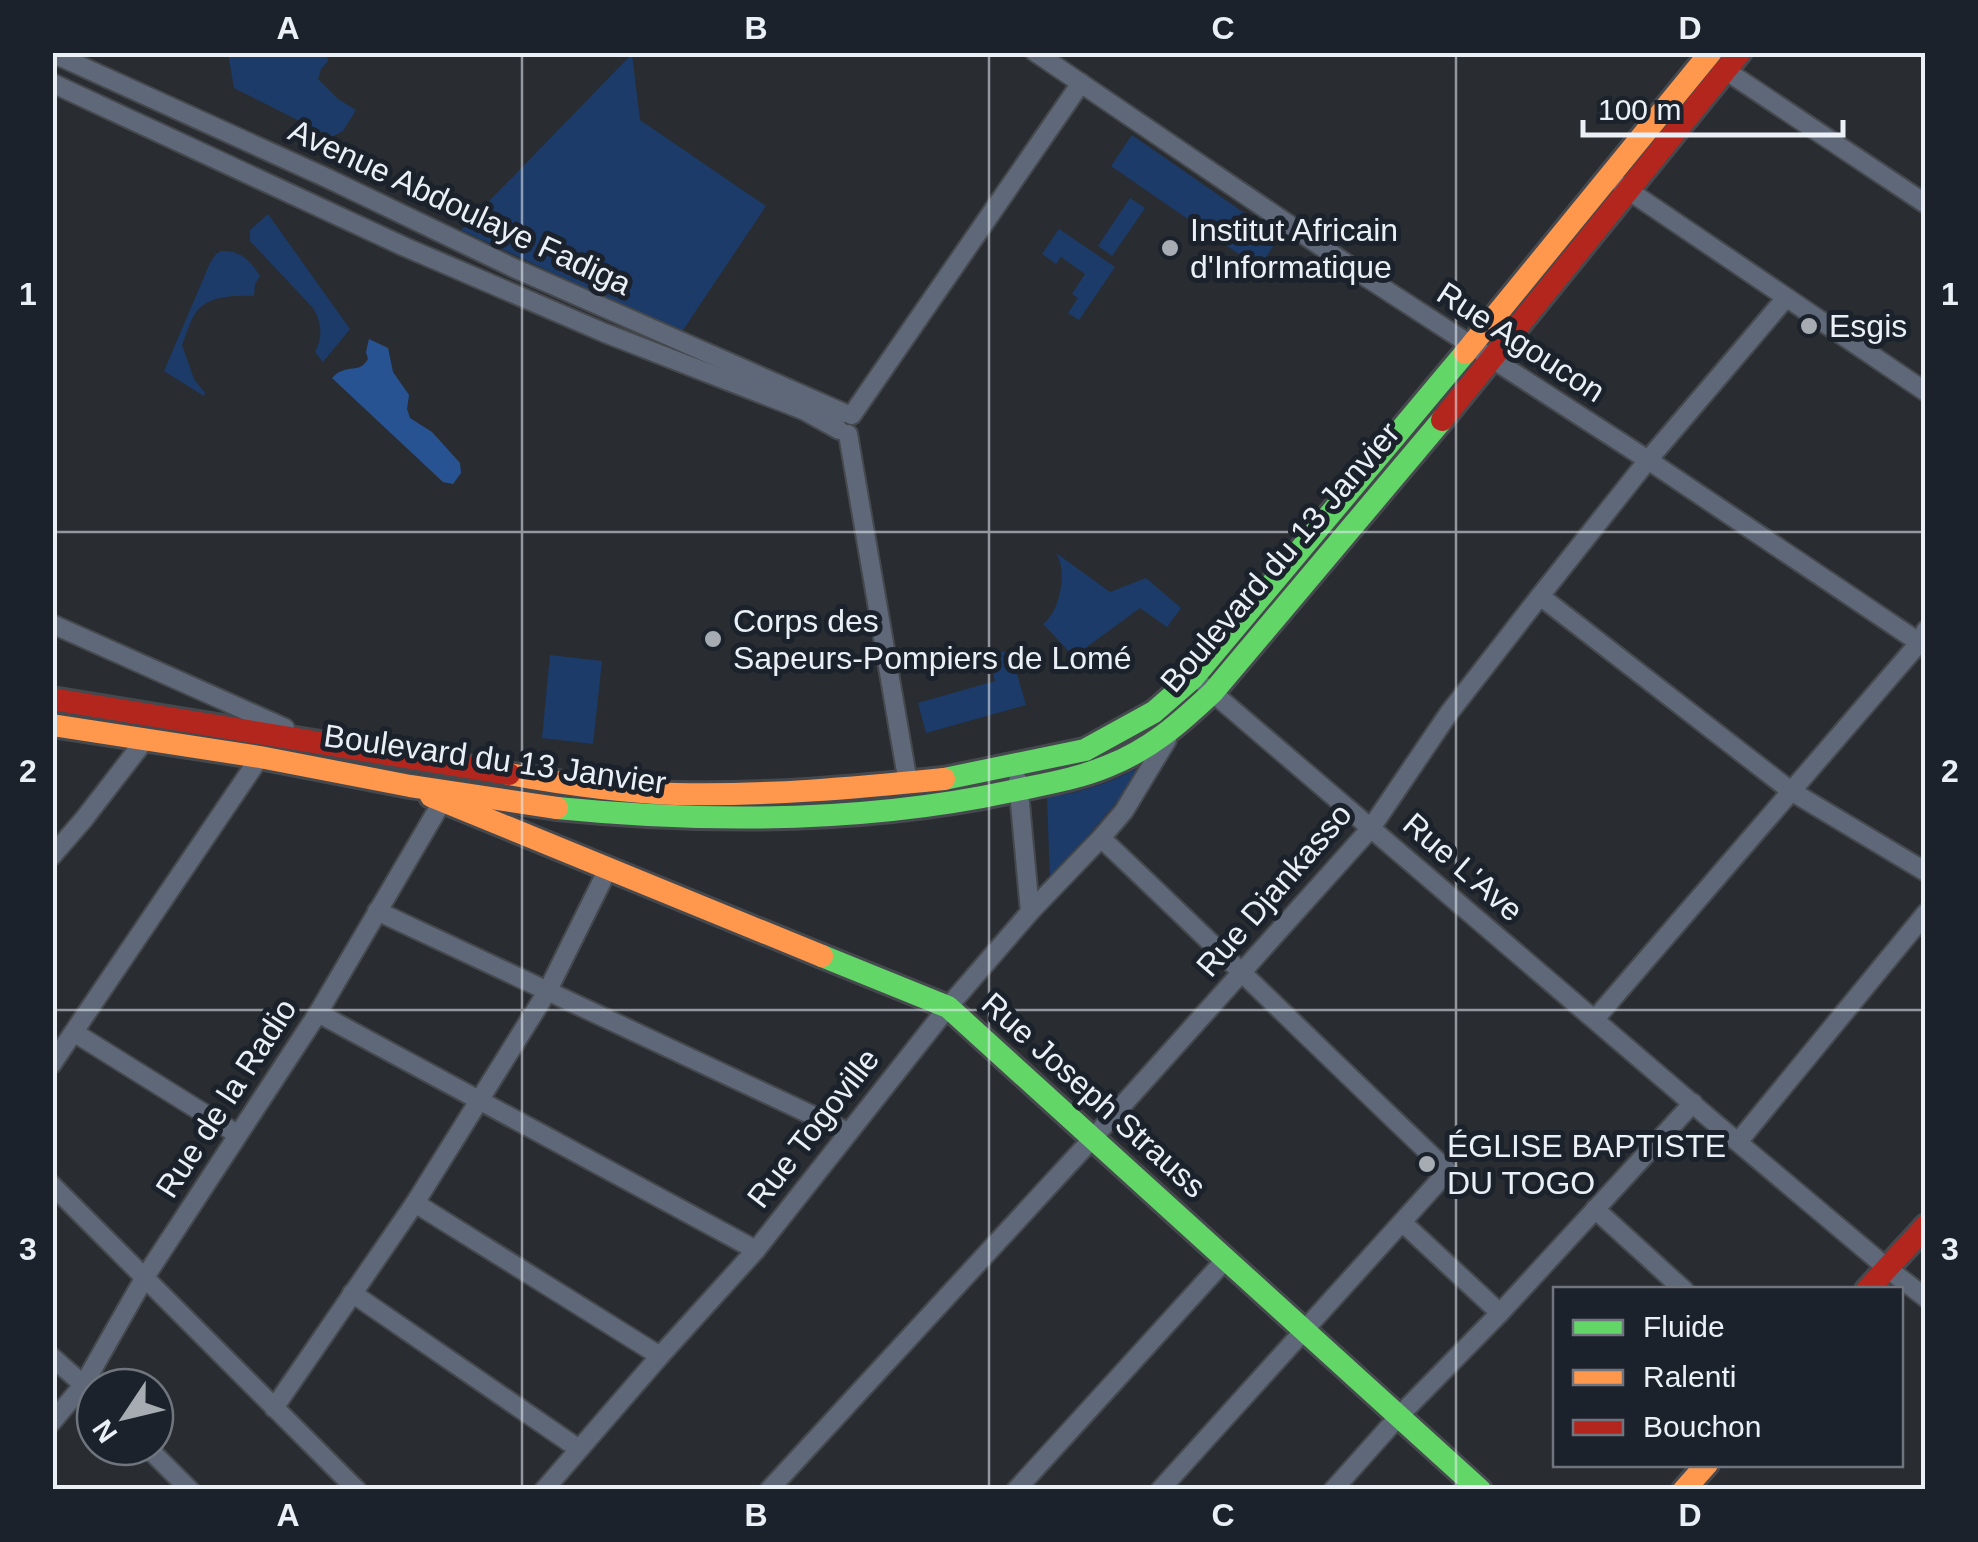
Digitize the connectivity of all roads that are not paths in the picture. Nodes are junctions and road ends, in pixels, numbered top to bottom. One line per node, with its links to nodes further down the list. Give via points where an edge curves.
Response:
1 (1035, 52): 6 (street, Rue Agoucon)
2 (52, 53): 4 (street, Avenue Abdoulaye Fadiga)
3 (1716, 57): 8 (main road, Boulevard du 13 Janvier); 9 (street)
4 (94, 72): 7 (street); 10 (street, Avenue Abdoulaye Fadiga)
5 (52, 83): 7 (street, Avenue Abdoulaye Fadiga)
6 (1080, 83): 13 (street, Rue Agoucon); 16 (street)
7 (84, 97): 11 (street, Avenue Abdoulaye Fadiga)
8 (1619, 184): 12 (street); 13 (main road, Boulevard du 13 Janvier); 14 (main road, Boulevard du 13 Janvier)
9 (1926, 204)
10 (419, 222): 11 (street); 16 (street, Avenue Abdoulaye Fadiga)
11 (406, 247): 16 (street, Avenue Abdoulaye Fadiga, via 605,334)
12 (1786, 298): 15 (street); 17 (street, Rue Djankasso)
13 (1470, 344): 14 (street, Rue Agoucon); 21 (main road, Boulevard du 13 Janvier)
14 (1491, 360): 17 (street, Rue Agoucon); 21 (main road, Boulevard du 13 Janvier)
15 (1926, 392)
16 (846, 423): 29 (street)
17 (1648, 460): 18 (street, Rue Djankasso); 20 (street, Rue Agoucon)
18 (1540, 596): 32 (street); 34 (street, Rue Djankasso)
19 (52, 624): 26 (street, Rue Joseph Strauss)
20 (1923, 640): 32 (street)
21 (1203, 685): 24 (main road, Boulevard du 13 Janvier); 28 (main road, Boulevard du 13 Janvier, via 1100,743); 34 (street, Rue L'Ave)
22 (52, 699): 26 (main road, Boulevard du 13 Janvier)
23 (52, 725): 25 (main road, Boulevard du 13 Janvier)
24 (1172, 730): 31 (main road, Boulevard du 13 Janvier, via 1109,766); 35 (street, Rue Togoville)
25 (144, 740): 27 (main road, Boulevard du 13 Janvier); 36 (street)
26 (318, 744): 29 (main road, Boulevard du 13 Janvier, via 631,791 780,792); 30 (street, Rue Joseph Strauss)
27 (260, 757): 30 (main road, Boulevard du 13 Janvier); 47 (street)
28 (1017, 766): 29 (main road, Boulevard du 13 Janvier); 31 (street)
29 (908, 783)
30 (410, 786): 31 (main road, Boulevard du 13 Janvier, via 676,817 912,809); 33 (main road, Rue Joseph Strauss)
31 (1018, 790): 40 (street)
32 (1791, 790): 38 (street); 46 (street)
33 (442, 802): 37 (main road, Rue Joseph Strauss); 39 (street, Rue de la Radio)
34 (1371, 828): 42 (street, Rue Djankasso); 46 (street, Rue L'Ave)
35 (1101, 838): 40 (street, Rue Togoville); 42 (street)
36 (52, 856)
37 (608, 868): 43 (street); 44 (main road, Rue Joseph Strauss)
38 (1926, 872)
39 (377, 911): 43 (street); 45 (street, Rue de la Radio)
40 (1030, 912): 44 (street, Rue Togoville)
41 (1926, 913): 54 (street)
42 (1243, 971): 53 (street, Rue Djankasso); 58 (street, via 1448,1172)
43 (547, 992): 49 (street); 51 (street)
44 (948, 1006): 51 (street, Rue Togoville); 53 (main road, Rue Joseph Strauss)
45 (318, 1014): 49 (street); 52 (street, Rue de la Radio)
46 (1595, 1019): 50 (street, Rue L'Ave)
47 (75, 1033): 48 (street); 52 (street)
48 (52, 1064)
49 (478, 1102): 56 (street); 60 (street)
50 (1693, 1103): 54 (street, Rue L'Ave); 57 (street)
51 (848, 1132): 60 (street, Rue Togoville)
52 (238, 1134): 63 (street, Rue de la Radio)
53 (1093, 1138): 61 (main road, Rue Joseph Strauss); 84 (street, Rue Djankasso)
54 (1738, 1142): 62 (street, Rue L'Ave)
55 (52, 1185): 63 (street)
56 (415, 1203): 66 (street); 70 (street)
57 (1595, 1209): 64 (street); 68 (street)
58 (1402, 1222): 68 (street); 69 (street)
59 (1926, 1226): 62 (main road)
60 (756, 1250): 70 (street, Rue Togoville)
61 (1226, 1259): 69 (main road, Rue Joseph Strauss); 85 (street)
62 (1887, 1268): 65 (main road); 67 (street, Rue L'Ave)
63 (145, 1277): 72 (street, Rue de la Radio); 75 (street)
64 (1681, 1287)
65 (1870, 1287)
66 (352, 1292): 75 (street); 78 (street)
67 (1926, 1298)
68 (1500, 1312): 76 (street)
69 (1304, 1330): 76 (main road, Rue Joseph Strauss); 86 (street)
70 (660, 1356): 78 (street, Rue Togoville)
71 (52, 1357): 73 (street)
72 (101, 1367)
73 (75, 1377)
74 (75, 1403): 77 (street, Rue de la Radio)
75 (274, 1408): 82 (street)
76 (1400, 1416): 87 (street); 88 (main road, Rue Joseph Strauss)
77 (52, 1422)
78 (579, 1449): 83 (street, Rue Togoville)
79 (168, 1467): 81 (street)
80 (1703, 1467): 89 (main road)
81 (190, 1490)
82 (357, 1490)
83 (544, 1490)
84 (769, 1490)
85 (1016, 1490)
86 (1160, 1490)
87 (1332, 1490)
88 (1480, 1490)
89 (1684, 1490)

